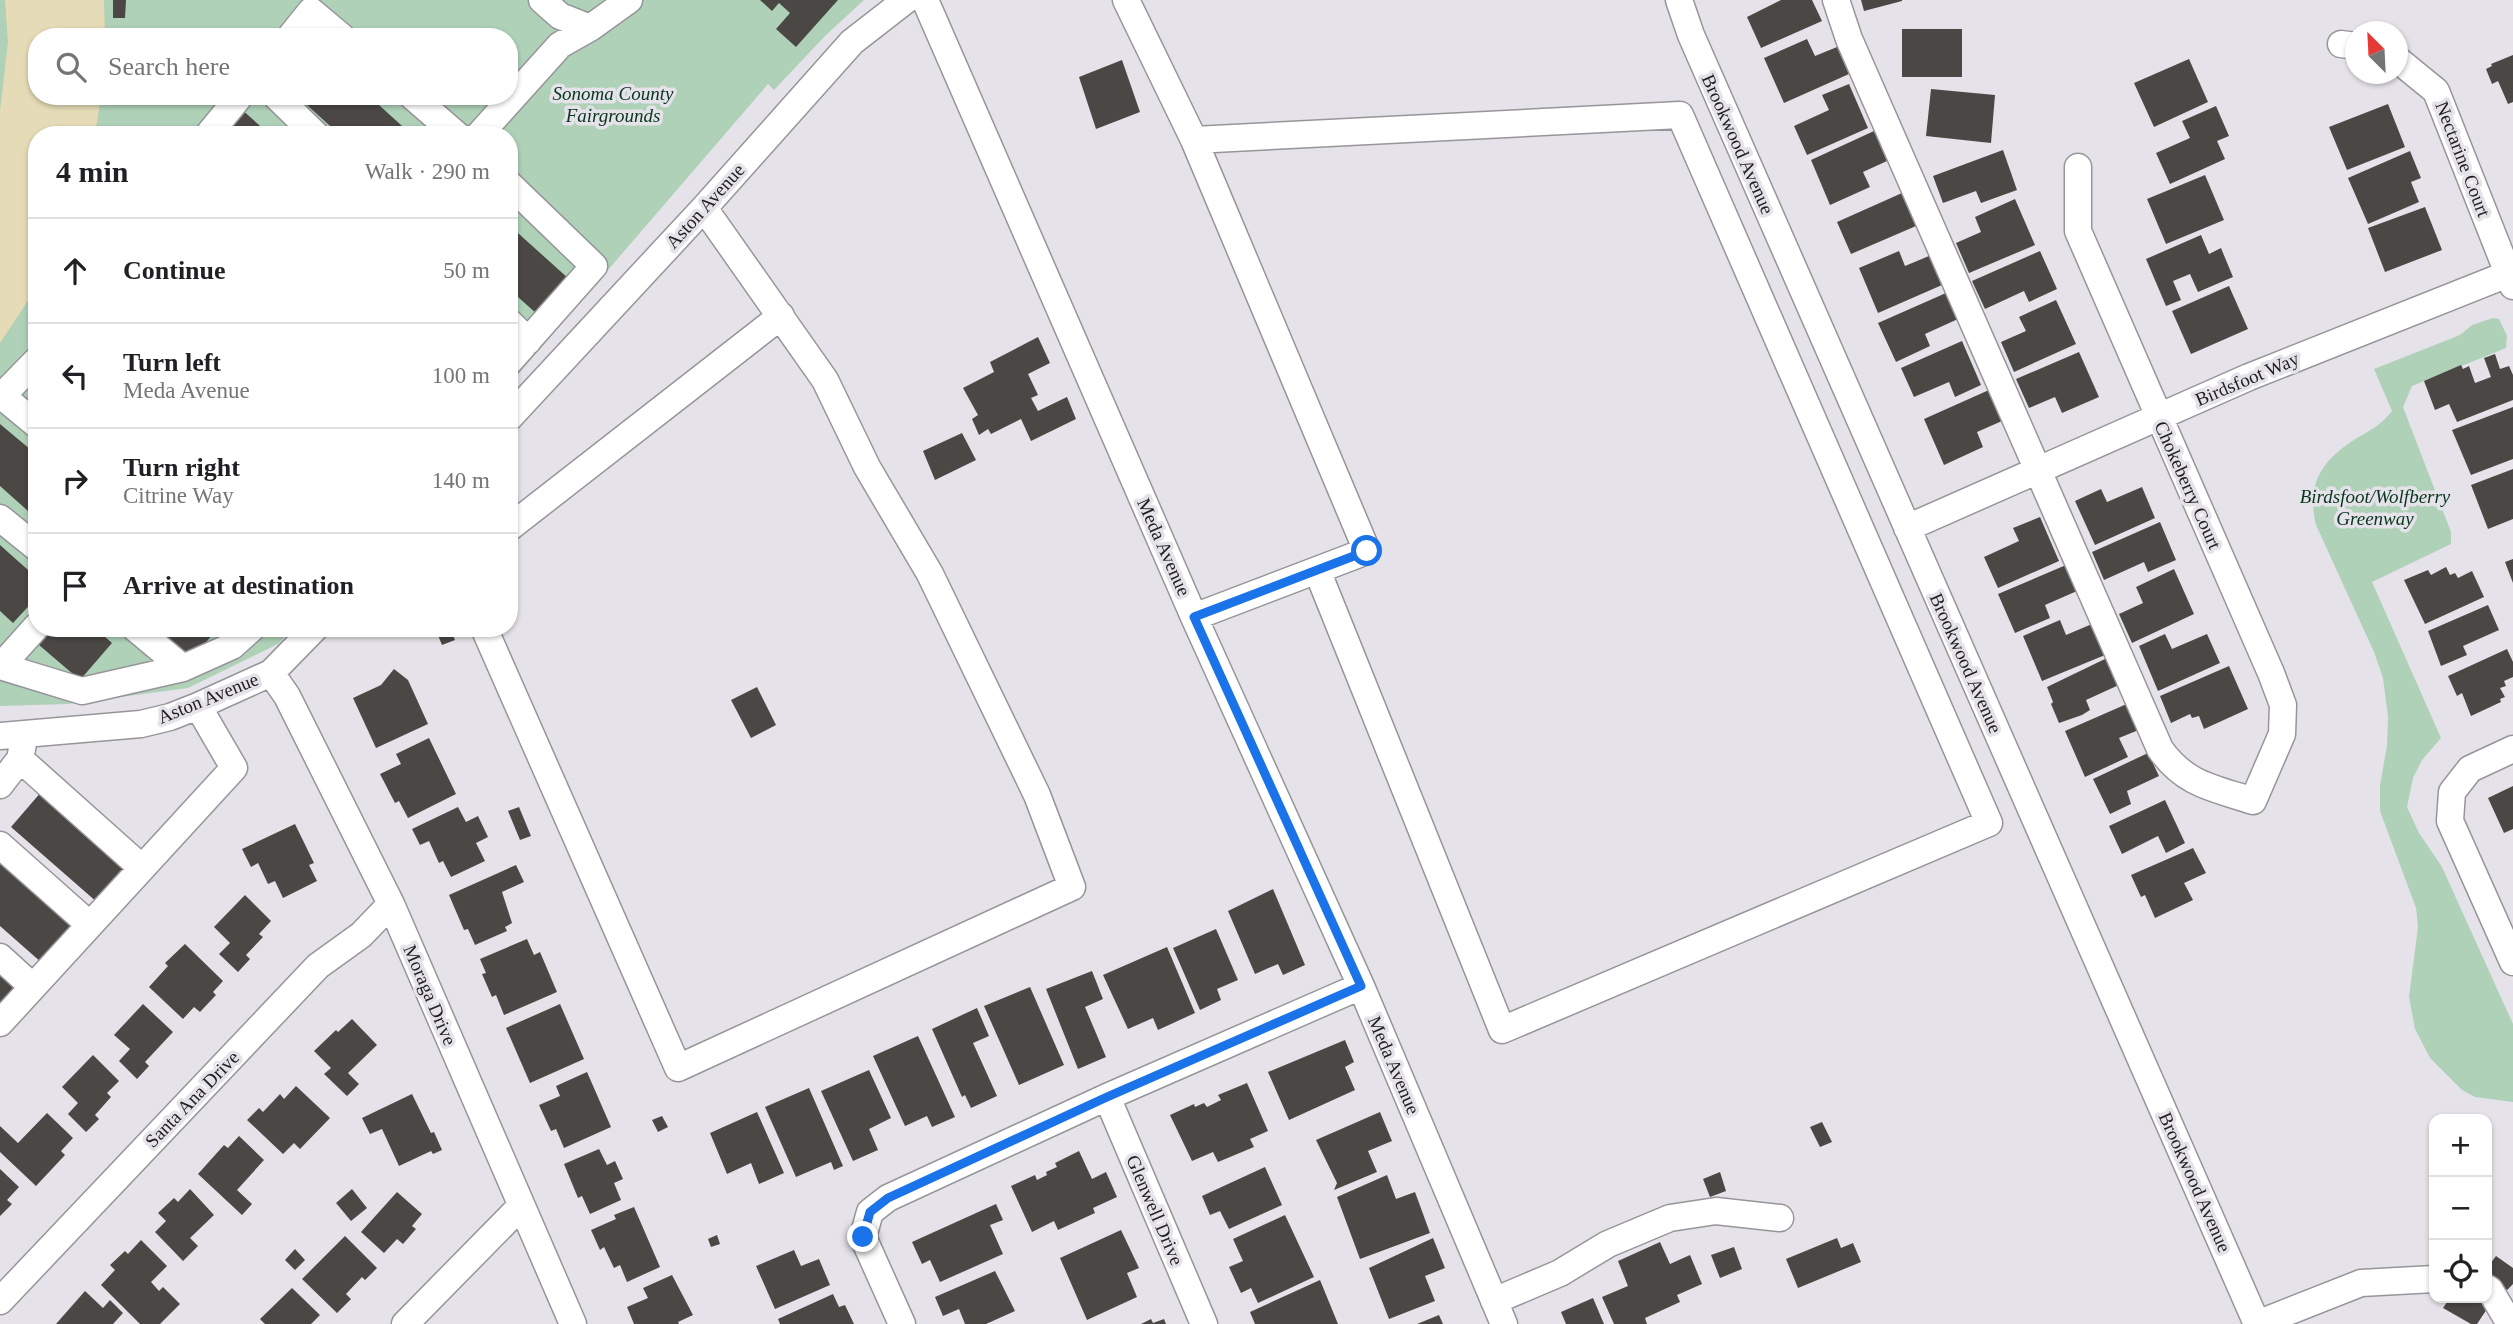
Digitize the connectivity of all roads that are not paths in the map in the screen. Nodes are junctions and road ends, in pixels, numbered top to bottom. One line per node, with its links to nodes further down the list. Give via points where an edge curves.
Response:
1 (542, 0): 10 (street, via 559,16)
2 (629, 0): 10 (street)
3 (906, 0): 24 (street, Aston Avenue, via 852,42)
4 (925, 0): 41 (street, Meda Avenue)
5 (1126, 0): 21 (street)
6 (1679, 0): 38 (street, Brookwood Avenue, via 1690,35)
7 (1836, 0): 35 (street)
8 (297, 28): 9 (street, via 311,11)
9 (331, 28)
10 (590, 28): 12 (street, via 560,45)
11 (2408, 68): 25 (street, Nectarine Court, via 2436,91)
12 (518, 92)
13 (233, 105): 17 (street)
14 (285, 105): 18 (street)
15 (422, 105): 19 (street)
16 (506, 105): 20 (street)
17 (215, 126)
18 (307, 126)
19 (446, 126)
20 (487, 126)
21 (1194, 140): 40 (street, via 1367,551); 40 (street, via 1680,115 1989,823 1502,1030)
22 (2078, 167): 33 (street, Chokeberry Court, via 2078,231)
23 (518, 193): 28 (street, via 594,266)
24 (704, 208): 26 (street); 32 (street, Aston Avenue)
25 (2511, 277): 33 (street, Birdsfoot Way, via 2274,367)
26 (781, 316): 37 (street); 46 (street, via 825,380 867,467 930,574 1037,795 1072,887 678,1068)
27 (518, 331): 28 (street)
28 (528, 341): 29 (street)
29 (518, 352)
30 (28, 369): 31 (street)
31 (1, 397): 34 (street)
32 (518, 408)
33 (2158, 417): 35 (street, Birdsfoot Way); 35 (street, Chokeberry Court, via 2283,705 2282,734 2253,801 2193,781 2172,766 2160,749)
34 (28, 418)
35 (2039, 471): 38 (street, Birdsfoot Way)
36 (0, 518): 39 (street)
37 (518, 520)
38 (1906, 528): 74 (street, Brookwood Avenue)
39 (28, 541)
40 (1317, 570): 41 (street)
41 (1194, 617): 60 (street, Meda Avenue)
42 (28, 636): 47 (street)
43 (146, 637): 48 (street)
44 (242, 637): 48 (street)
45 (306, 637): 49 (street, Aston Avenue)
46 (488, 637)
47 (0, 666): 48 (street, via 82,691)
48 (183, 668)
49 (271, 673): 50 (street, Aston Avenue); 56 (street, Moraga Drive, via 287,696)
50 (198, 706): 51 (street, Aston Avenue, via 141,724); 55 (street, via 234,768)
51 (15, 743): 53 (street); 55 (street)
52 (2513, 749): 59 (street, via 2470,769 2452,792 2450,821)
53 (0, 785)
54 (0, 845): 57 (street)
55 (142, 868): 57 (street)
56 (391, 904): 64 (street, Moraga Drive); 68 (street, Santa Ana Drive, via 361,935 318,966)
57 (90, 925): 61 (street)
58 (0, 957): 61 (street)
59 (2513, 962)
60 (1361, 986): 63 (street); 69 (street, Meda Avenue)
61 (33, 987): 62 (street)
62 (0, 1023)
63 (1107, 1097): 72 (street, via 888,1198 870,1212 863,1237); 73 (street, Glenwell Drive)
64 (521, 1206): 70 (street); 71 (street, Moraga Drive)
65 (1780, 1218): 69 (street, via 1716,1211 1670,1219 1608,1244)
66 (2429, 1279): 74 (street, via 2361,1283)
67 (2492, 1293): 75 (street)
68 (0, 1301)
69 (1499, 1313)
70 (405, 1324)
71 (573, 1324)
72 (902, 1324)
73 (1204, 1324)
74 (2257, 1324)
75 (2510, 1324)

